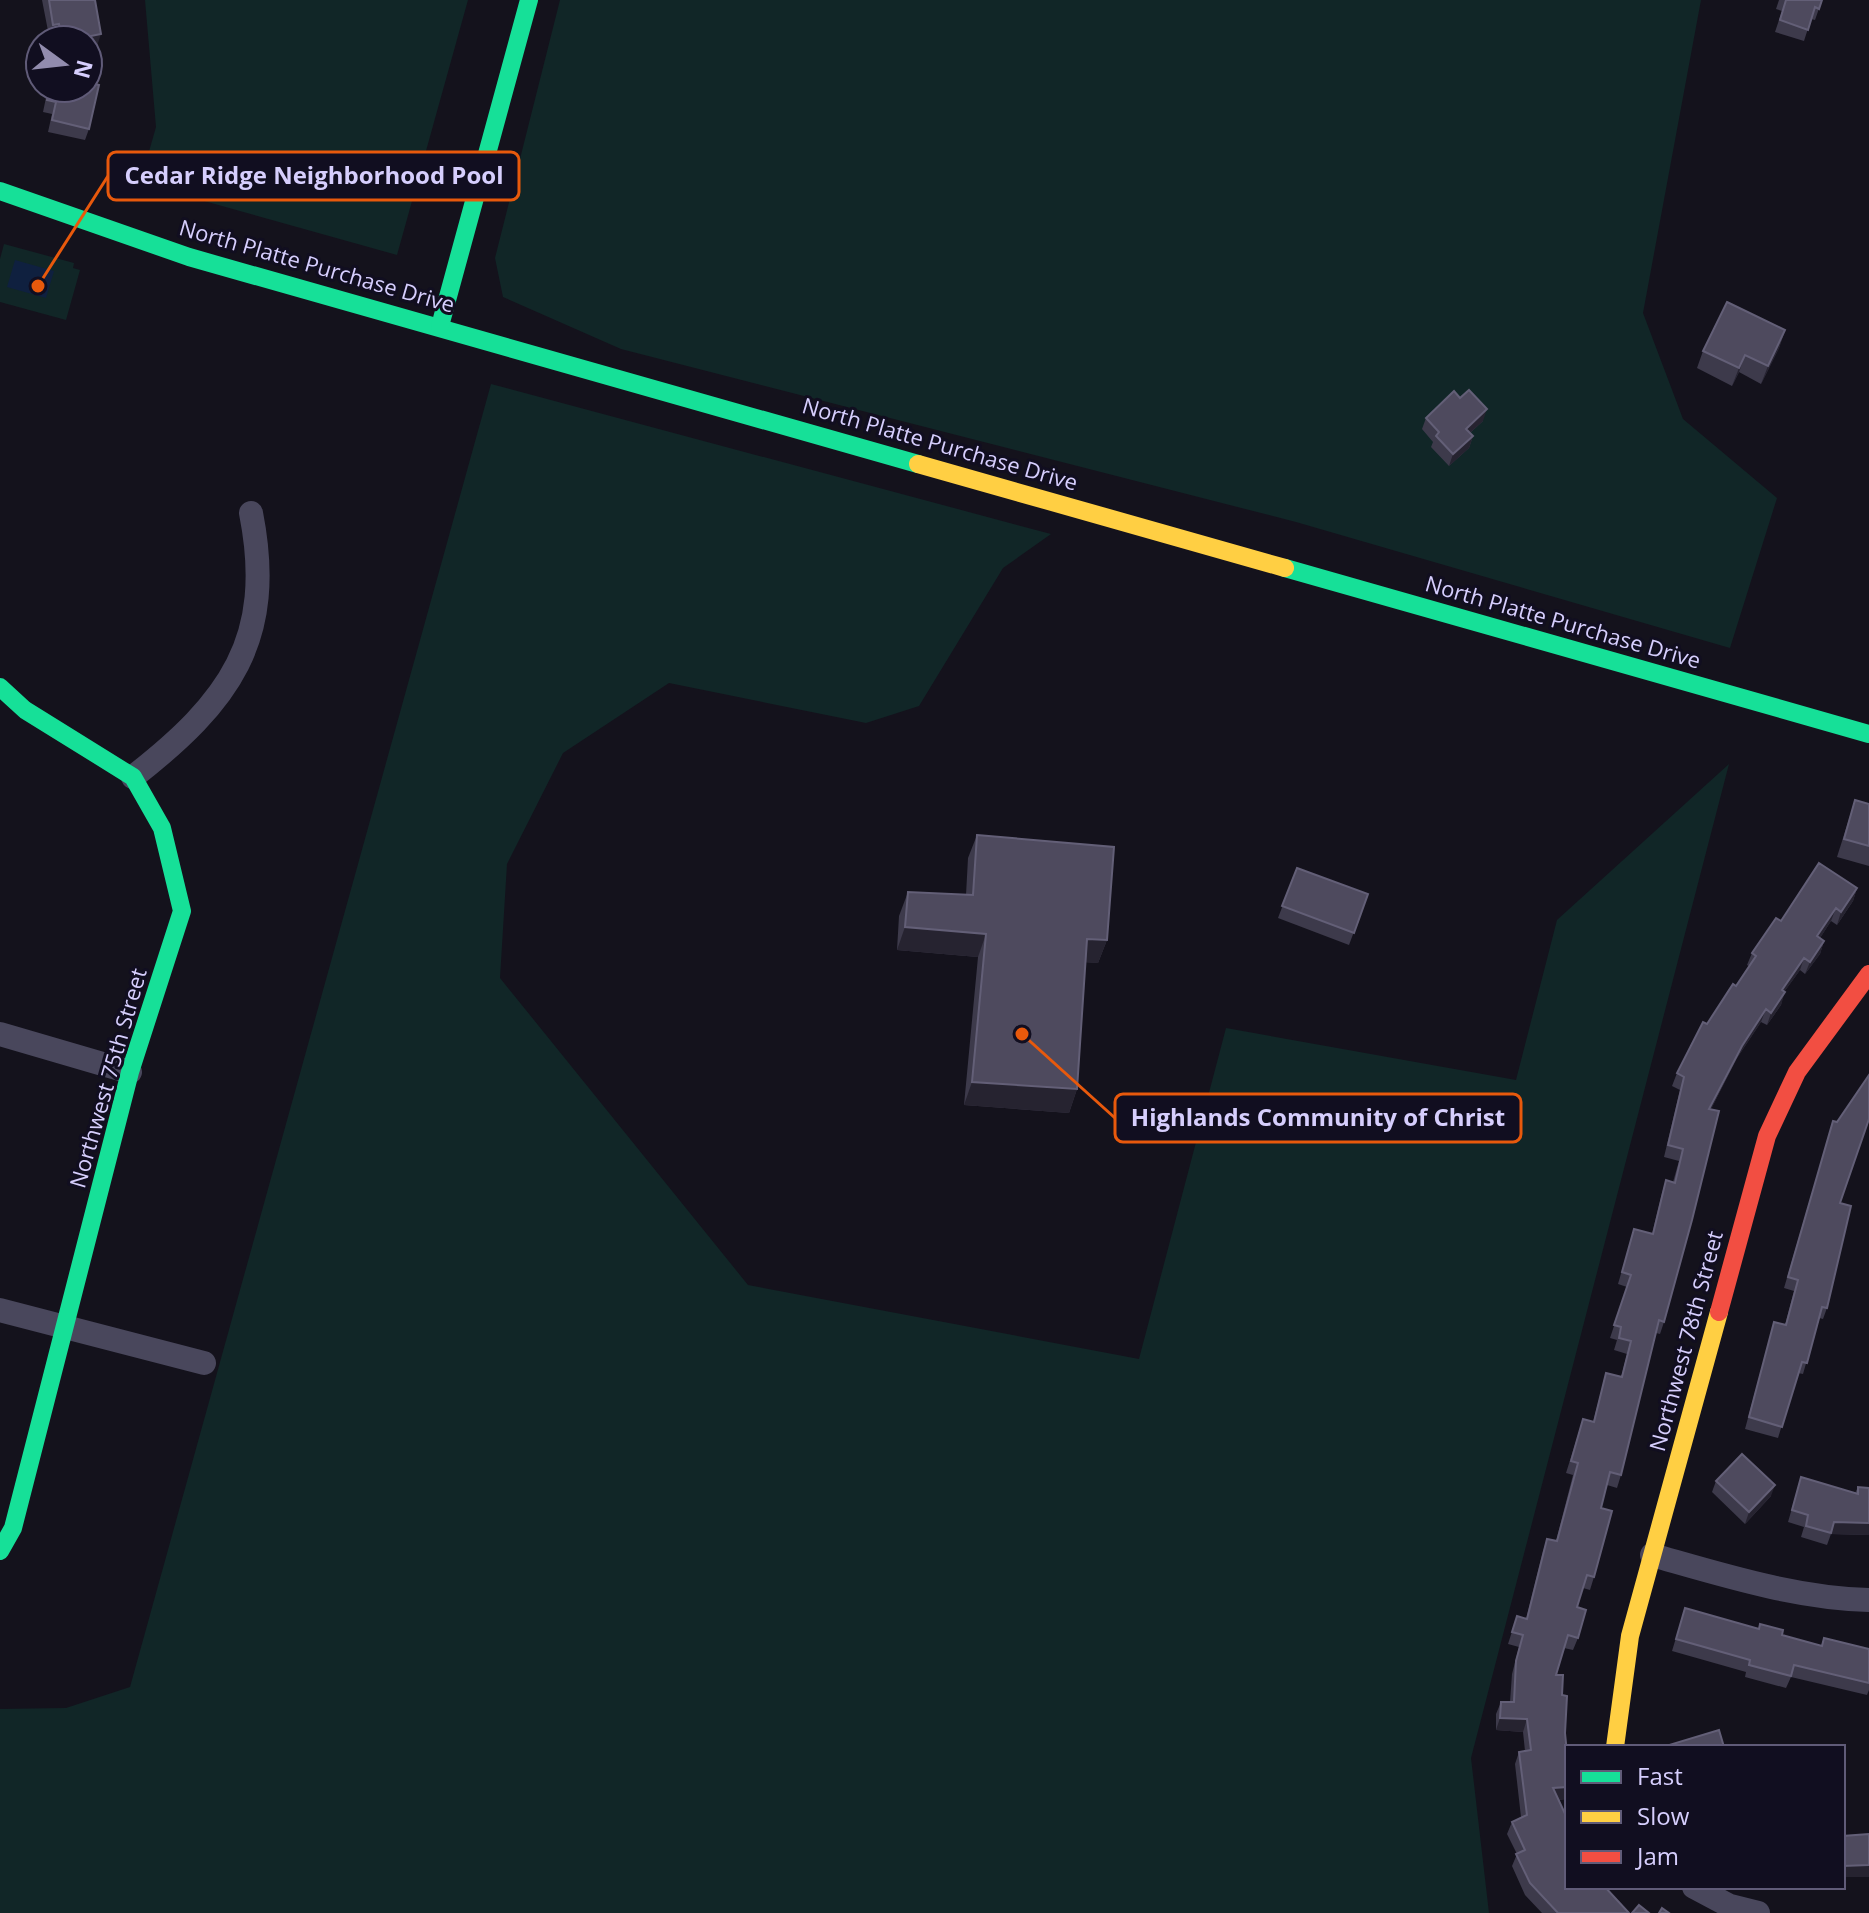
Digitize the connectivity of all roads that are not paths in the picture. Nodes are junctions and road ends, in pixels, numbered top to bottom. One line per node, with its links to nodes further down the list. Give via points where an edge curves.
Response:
1 (529, 0): 3 (street)
2 (0, 191): 3 (street, North Platte Purchase Drive, via 189,257)
3 (440, 326): 6 (street, North Platte Purchase Drive)
4 (251, 513): 7 (street, via 256,597 246,652 212,704 175,745)
5 (0, 687): 7 (street, Northwest 75th Street, via 25,710)
6 (1869, 734)
7 (133, 777): 10 (street, Northwest 75th Street, via 162,828 182,911)
8 (1869, 974): 15 (street, Northwest 78th Street, via 1797,1072 1767,1136)
9 (0, 1034): 10 (street)
10 (130, 1072): 12 (street, Northwest 75th Street)
11 (0, 1310): 12 (street)
12 (66, 1327): 13 (street); 14 (street, Northwest 75th Street, via 13,1528)
13 (204, 1363)
14 (0, 1551)
15 (1652, 1555): 16 (street, via 1772,1587 1831,1599); 17 (street, Northwest 78th Street, via 1630,1636)
16 (1869, 1600)
17 (1615, 1745)
18 (1698, 1889): 19 (street)
19 (1758, 1913)

